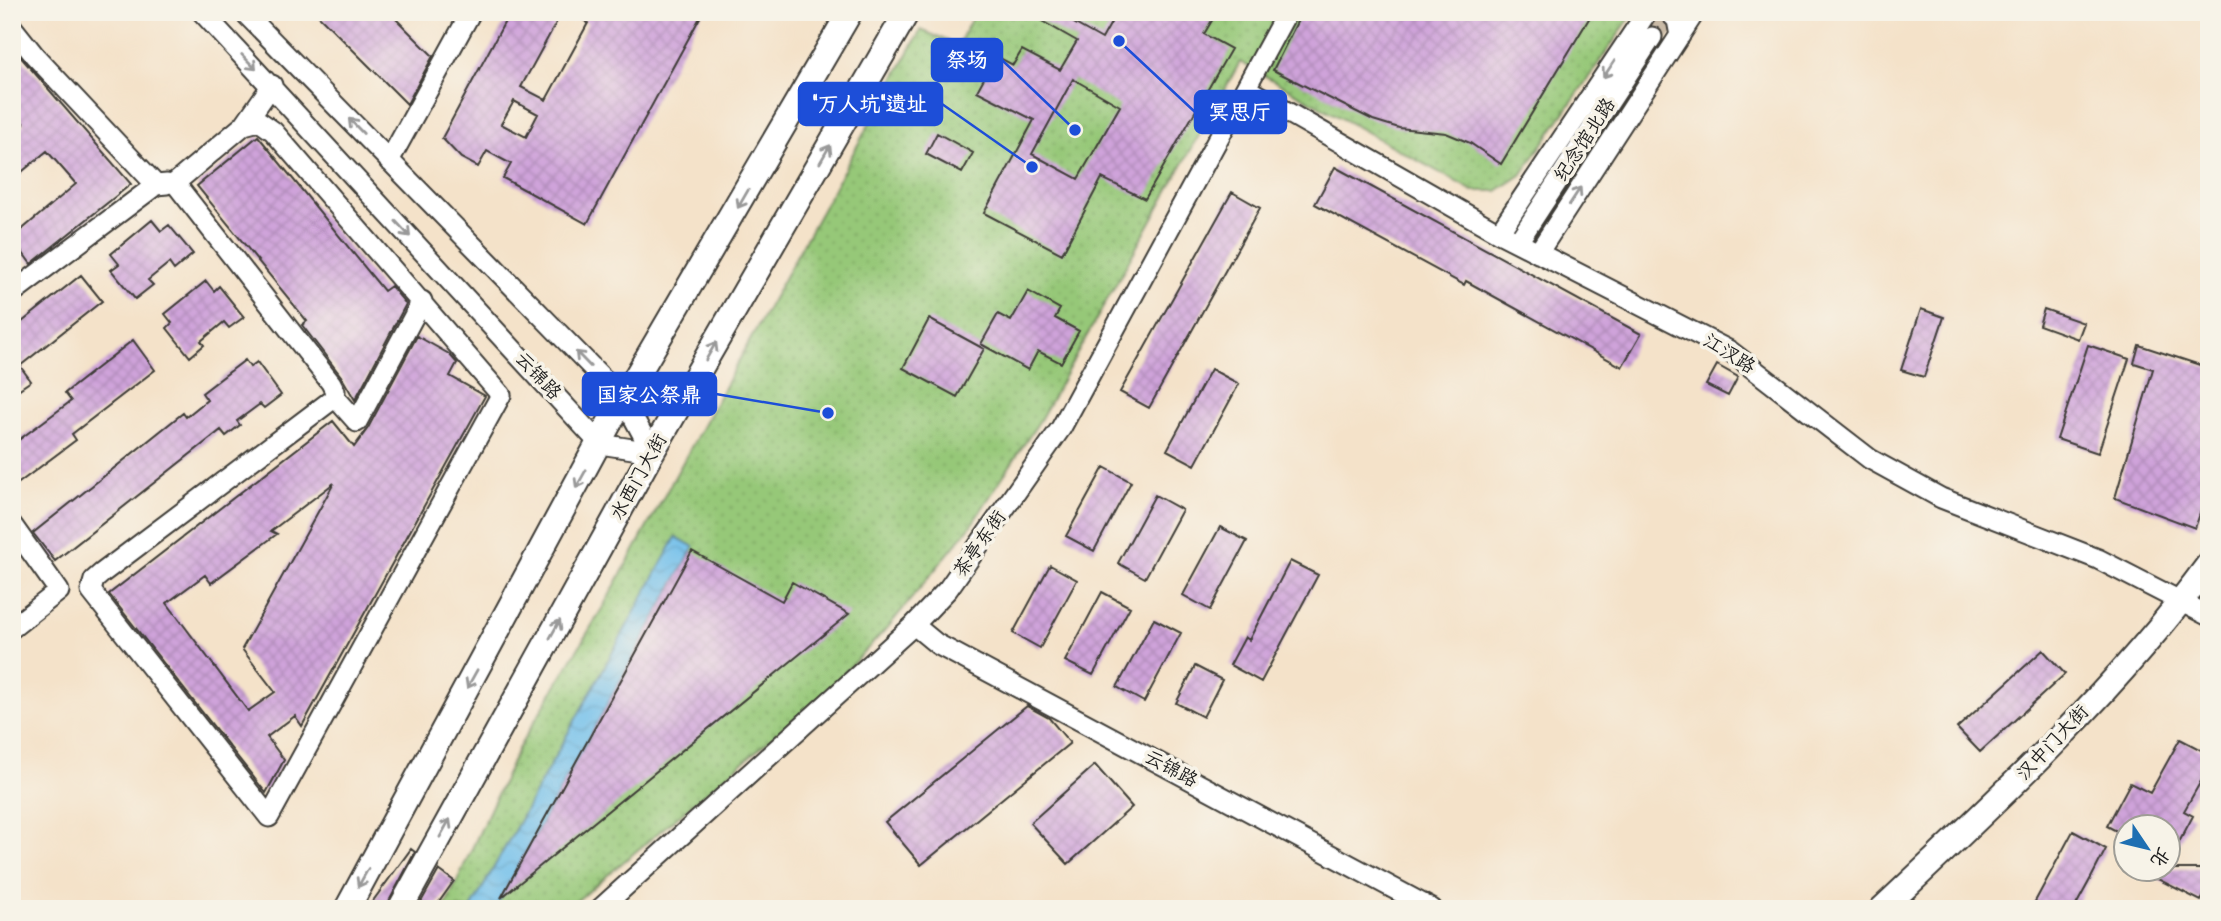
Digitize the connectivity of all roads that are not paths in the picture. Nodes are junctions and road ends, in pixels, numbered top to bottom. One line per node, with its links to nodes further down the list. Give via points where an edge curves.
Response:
1 (202, 12): 13 (street, 云锦路, one-way to 13)
2 (244, 12): 16 (street, one-way to 2)
3 (471, 12): 16 (street)
4 (850, 12): 24 (main road, one-way to 24)
5 (907, 12): 26 (main road, 水西门大街, one-way to 5)
6 (1287, 12): 14 (street, 茶亭东街)
7 (1669, 12): 11 (street, via 1677,20)
8 (1695, 12): 11 (street)
9 (1648, 14): 18 (street, one-way to 18)
10 (12, 27): 17 (street, via 35,56)
11 (1680, 36): 20 (street, one-way to 11)
12 (1652, 37): 19 (street, 纪念馆北路)
13 (272, 85): 15 (street); 25 (street, 云锦路, one-way to 25)
14 (1247, 89): 18 (street, 江汊路); 31 (street, 茶亭东街, via 1061,428 948,589)
15 (244, 125): 17 (street); 22 (street, via 259,121 273,131)
16 (389, 161): 24 (street, one-way to 16)
17 (165, 184): 21 (street); 23 (street, via 331,383)
18 (1499, 233): 19 (street, 江汊路)
19 (1518, 242): 20 (street, 江汊路)
20 (1538, 253): 29 (street, 江汊路, via 1730,351 1870,458 1941,498 2098,559)
21 (12, 293)
22 (422, 301): 23 (street, via 357,422); 23 (street, via 501,395 269,817 91,592 102,573)
23 (334, 396)
24 (624, 400): 25 (main road); 26 (street)
25 (600, 444): 26 (street); 33 (main road, one-way to 33)
26 (652, 452): 34 (main road, 水西门大街, one-way to 26)
27 (12, 525): 32 (street, via 60,591)
28 (2209, 564): 29 (main road, 汉中门大街)
29 (2182, 601): 30 (street, 江汊路); 37 (main road, 汉中门大街, via 2031,770)
30 (2209, 616)
31 (914, 625): 35 (street, 茶亭东街); 36 (street, 云锦路, via 937,644)
32 (12, 628)
33 (347, 909)
34 (400, 909)
35 (600, 909)
36 (1432, 909)
37 (1882, 909)

